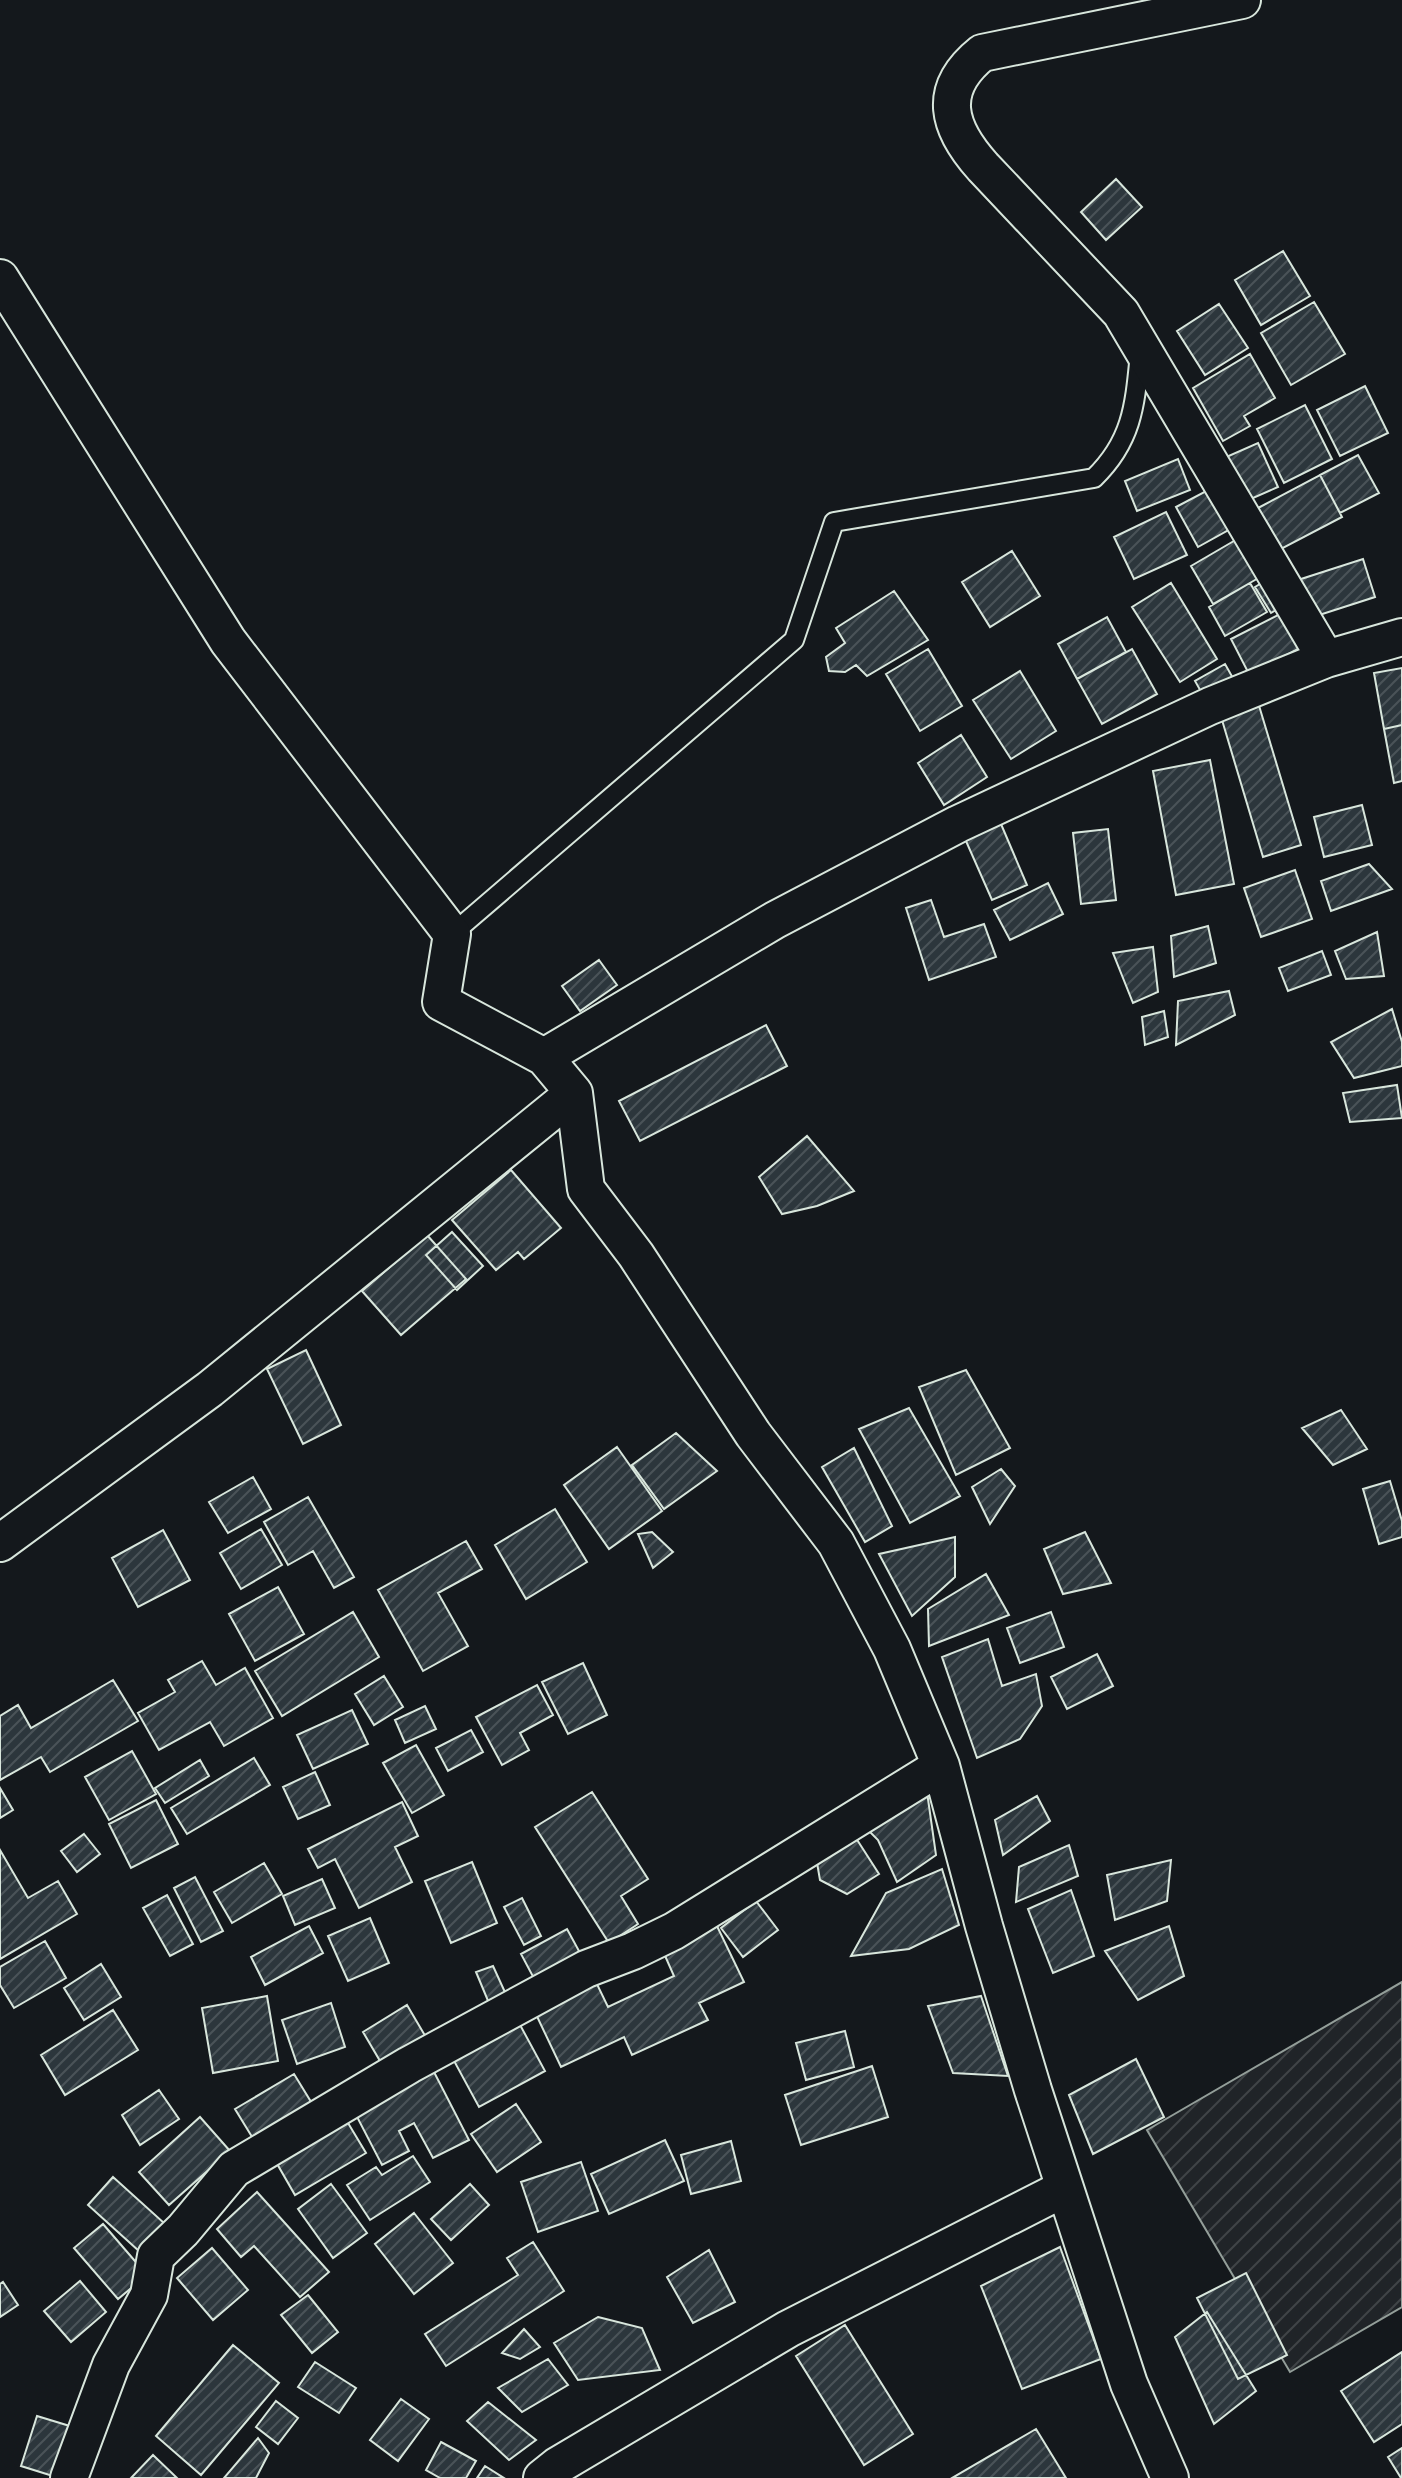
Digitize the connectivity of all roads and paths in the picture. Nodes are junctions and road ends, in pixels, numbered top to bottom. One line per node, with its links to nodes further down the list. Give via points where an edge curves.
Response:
1 (1242, 0): 3 (street, via 982,53 965,67 952,93 953,124 967,149 1121,313)
2 (0, 278): 6 (street, via 228,641)
3 (1141, 344): 5 (street); 6 (lane, via 1126,436 1094,478 834,522 794,640)
4 (1402, 637): 5 (street)
5 (1326, 659): 7 (street, via 1210,706 946,830 775,920)
6 (452, 934): 7 (street, via 441,1002)
7 (544, 1057): 8 (street)
8 (574, 1093): 9 (street, via 210,1389); 10 (street, via 586,1189 636,1255 753,1434 836,1543 892,1649)
9 (0, 1543)
10 (941, 1766): 11 (street, via 988,1941); 12 (street, via 674,1931 586,1969 234,2169 156,2256 149,2295 111,2365)
11 (1065, 2188): 13 (street, via 767,2341); 14 (street, via 1129,2384)
12 (69, 2478)
13 (542, 2478)
14 (1170, 2478)

